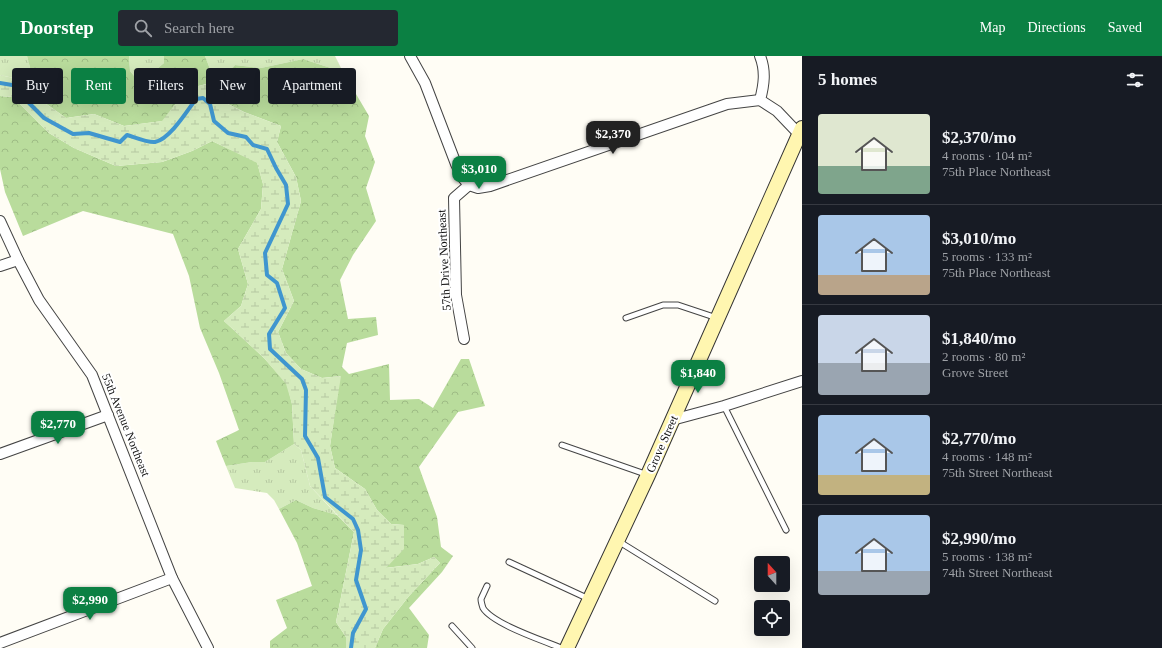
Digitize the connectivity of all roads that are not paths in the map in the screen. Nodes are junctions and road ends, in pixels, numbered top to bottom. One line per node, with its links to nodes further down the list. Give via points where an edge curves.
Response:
1 (410, 56): 5 (street, via 425,83 461,173)
2 (760, 56): 3 (street, via 764,83)
3 (760, 100): 4 (street); 5 (street, via 726,104 490,186 478,188)
4 (801, 131): 10 (street, Grove Street)
5 (469, 185): 11 (street, 57th Drive Northeast, via 454,198 456,295)
6 (0, 221): 7 (street, 55th Avenue Northeast)
7 (18, 260): 8 (street); 14 (street, 55th Avenue Northeast, via 39,300 92,375)
8 (0, 266)
9 (626, 318): 10 (lane, via 663,305 678,305)
10 (718, 319): 15 (street, Grove Street)
11 (464, 339)
12 (802, 381): 13 (street)
13 (724, 406): 15 (street); 19 (lane)
14 (108, 415): 17 (street); 22 (street, 55th Avenue Northeast)
15 (672, 420): 18 (street, Grove Street)
16 (562, 445): 18 (lane)
17 (0, 454)
18 (648, 475): 20 (street, Grove Street)
19 (786, 530)
20 (617, 540): 24 (street, Grove Street); 25 (lane)
21 (509, 562): 24 (lane)
22 (172, 578): 27 (street); 30 (street, 55th Avenue Northeast)
23 (487, 586): 32 (lane, via 481,599 483,608 490,615 525,634)
24 (590, 600): 33 (street, Grove Street)
25 (715, 601)
26 (452, 626): 31 (lane)
27 (14, 638): 28 (street); 29 (street)
28 (0, 643)
29 (17, 648)
30 (208, 648)
31 (472, 648)
32 (561, 648)
33 (567, 648)

